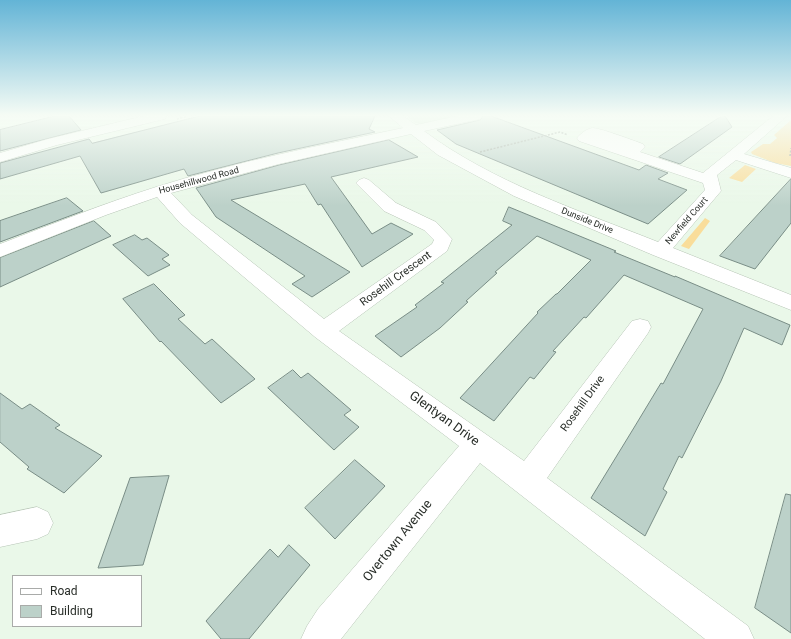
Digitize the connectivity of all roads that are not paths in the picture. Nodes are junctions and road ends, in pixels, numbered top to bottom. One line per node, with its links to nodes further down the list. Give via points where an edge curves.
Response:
1 (15, 146): 7 (street)
2 (40, 146): 9 (street)
3 (340, 146): 13 (street, Househillwood Road)
4 (435, 146): 15 (street, Dunside Drive, via 520,193)
5 (607, 146): 11 (street, Newfield Court)
6 (745, 146): 8 (street)
7 (0, 150)
8 (734, 155): 10 (street); 11 (street, via 710,173)
9 (0, 158)
10 (791, 173)
11 (710, 180): 15 (street, Newfield Court, via 713,191)
12 (364, 183): 18 (street, Rosehill Crescent, via 390,207 430,226 443,239 440,247)
13 (160, 191): 14 (street, Househillwood Road, via 83,217); 18 (street, Glentyan Drive, via 186,219)
14 (0, 251)
15 (660, 251): 16 (street, Dunside Drive)
16 (791, 303)
17 (640, 328): 20 (street, Rosehill Drive)
18 (323, 331): 19 (street, Glentyan Drive)
19 (478, 444): 20 (street, Glentyan Drive); 23 (street, Overtown Avenue, via 331,622)
20 (527, 481): 24 (street, Glentyan Drive)
21 (37, 523): 22 (street)
22 (0, 531)
23 (320, 639)
24 (736, 639)

